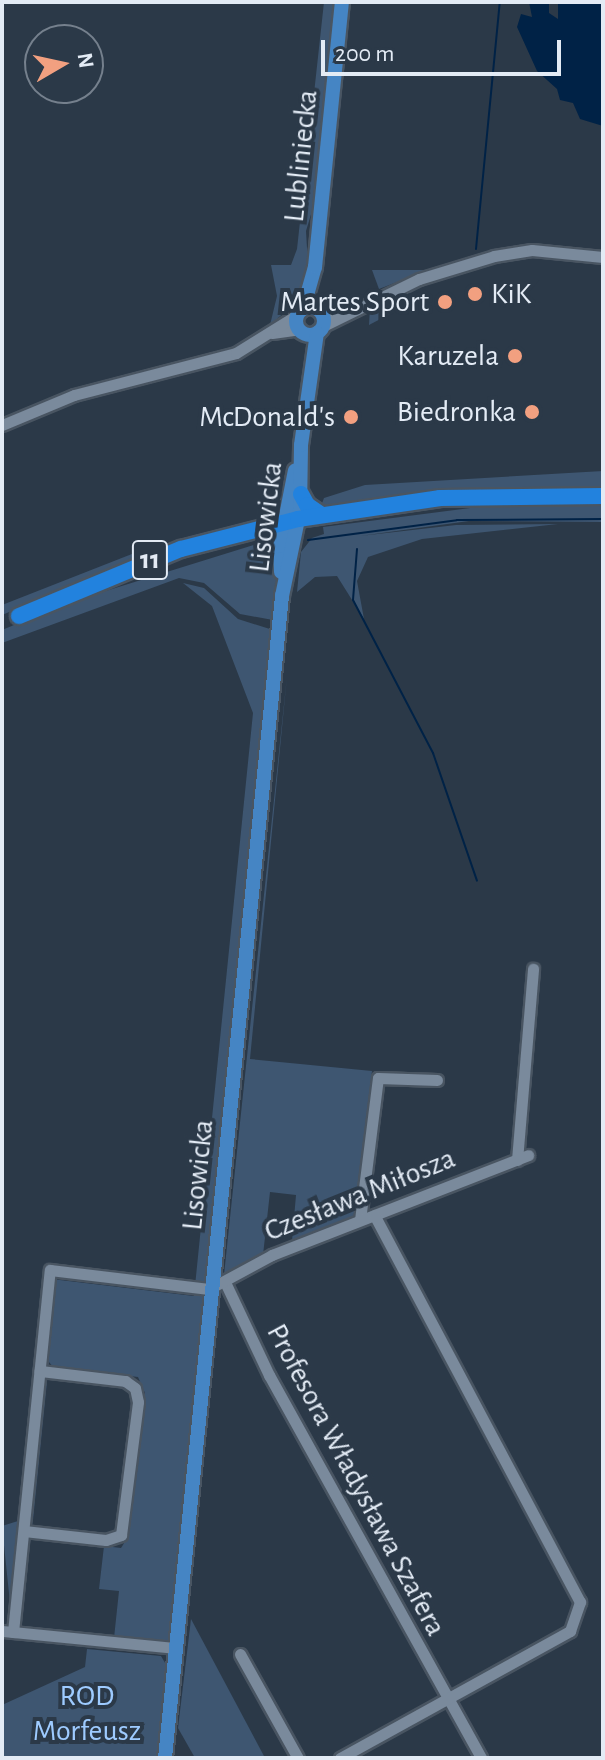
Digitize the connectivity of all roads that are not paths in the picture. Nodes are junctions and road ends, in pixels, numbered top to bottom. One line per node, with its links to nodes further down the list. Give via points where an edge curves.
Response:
1 (342, 2): 3 (main road, Lubliniecka)
2 (603, 257): 3 (street, via 512,252 419,279 357,310)
3 (311, 321): 4 (street, via 225,357 74,395); 5 (main road, Lisowicka)
4 (2, 425)
5 (301, 445): 6 (main road, Lisowicka); 10 (main road, Lisowicka)
6 (301, 494): 9 (highway); 10 (main road, Lisowicka)
7 (535, 495): 8 (highway, 11); 9 (highway, 11, via 413,500); 10 (highway, 11)
8 (603, 496)
9 (322, 515): 10 (highway, 11)
10 (290, 526): 11 (highway, 11); 16 (main road, Lisowicka)
11 (2, 623)
12 (533, 969): 14 (street, Czesława Miłosza, via 523,1157)
13 (437, 1080): 15 (street, via 378,1078)
14 (374, 1215): 15 (street, Czesława Miłosza); 22 (street, via 579,1596 570,1631)
15 (360, 1220): 16 (street, Czesława Miłosza, via 272,1255)
16 (219, 1284): 17 (street, via 200,1290 50,1270); 20 (main road, Lisowicka); 22 (street, Profesora Władysława Szafera)
17 (40, 1371): 18 (street); 18 (street, via 125,1381 135,1388 138,1402 121,1535 106,1540)
18 (24, 1531): 19 (street)
19 (8, 1632): 20 (street)
20 (176, 1648): 23 (main road, Lisowicka)
21 (240, 1654): 24 (street)
22 (448, 1699): 25 (street); 26 (street, Profesora Władysława Szafera)
23 (165, 1758)
24 (298, 1758)
25 (340, 1758)
26 (481, 1758)

